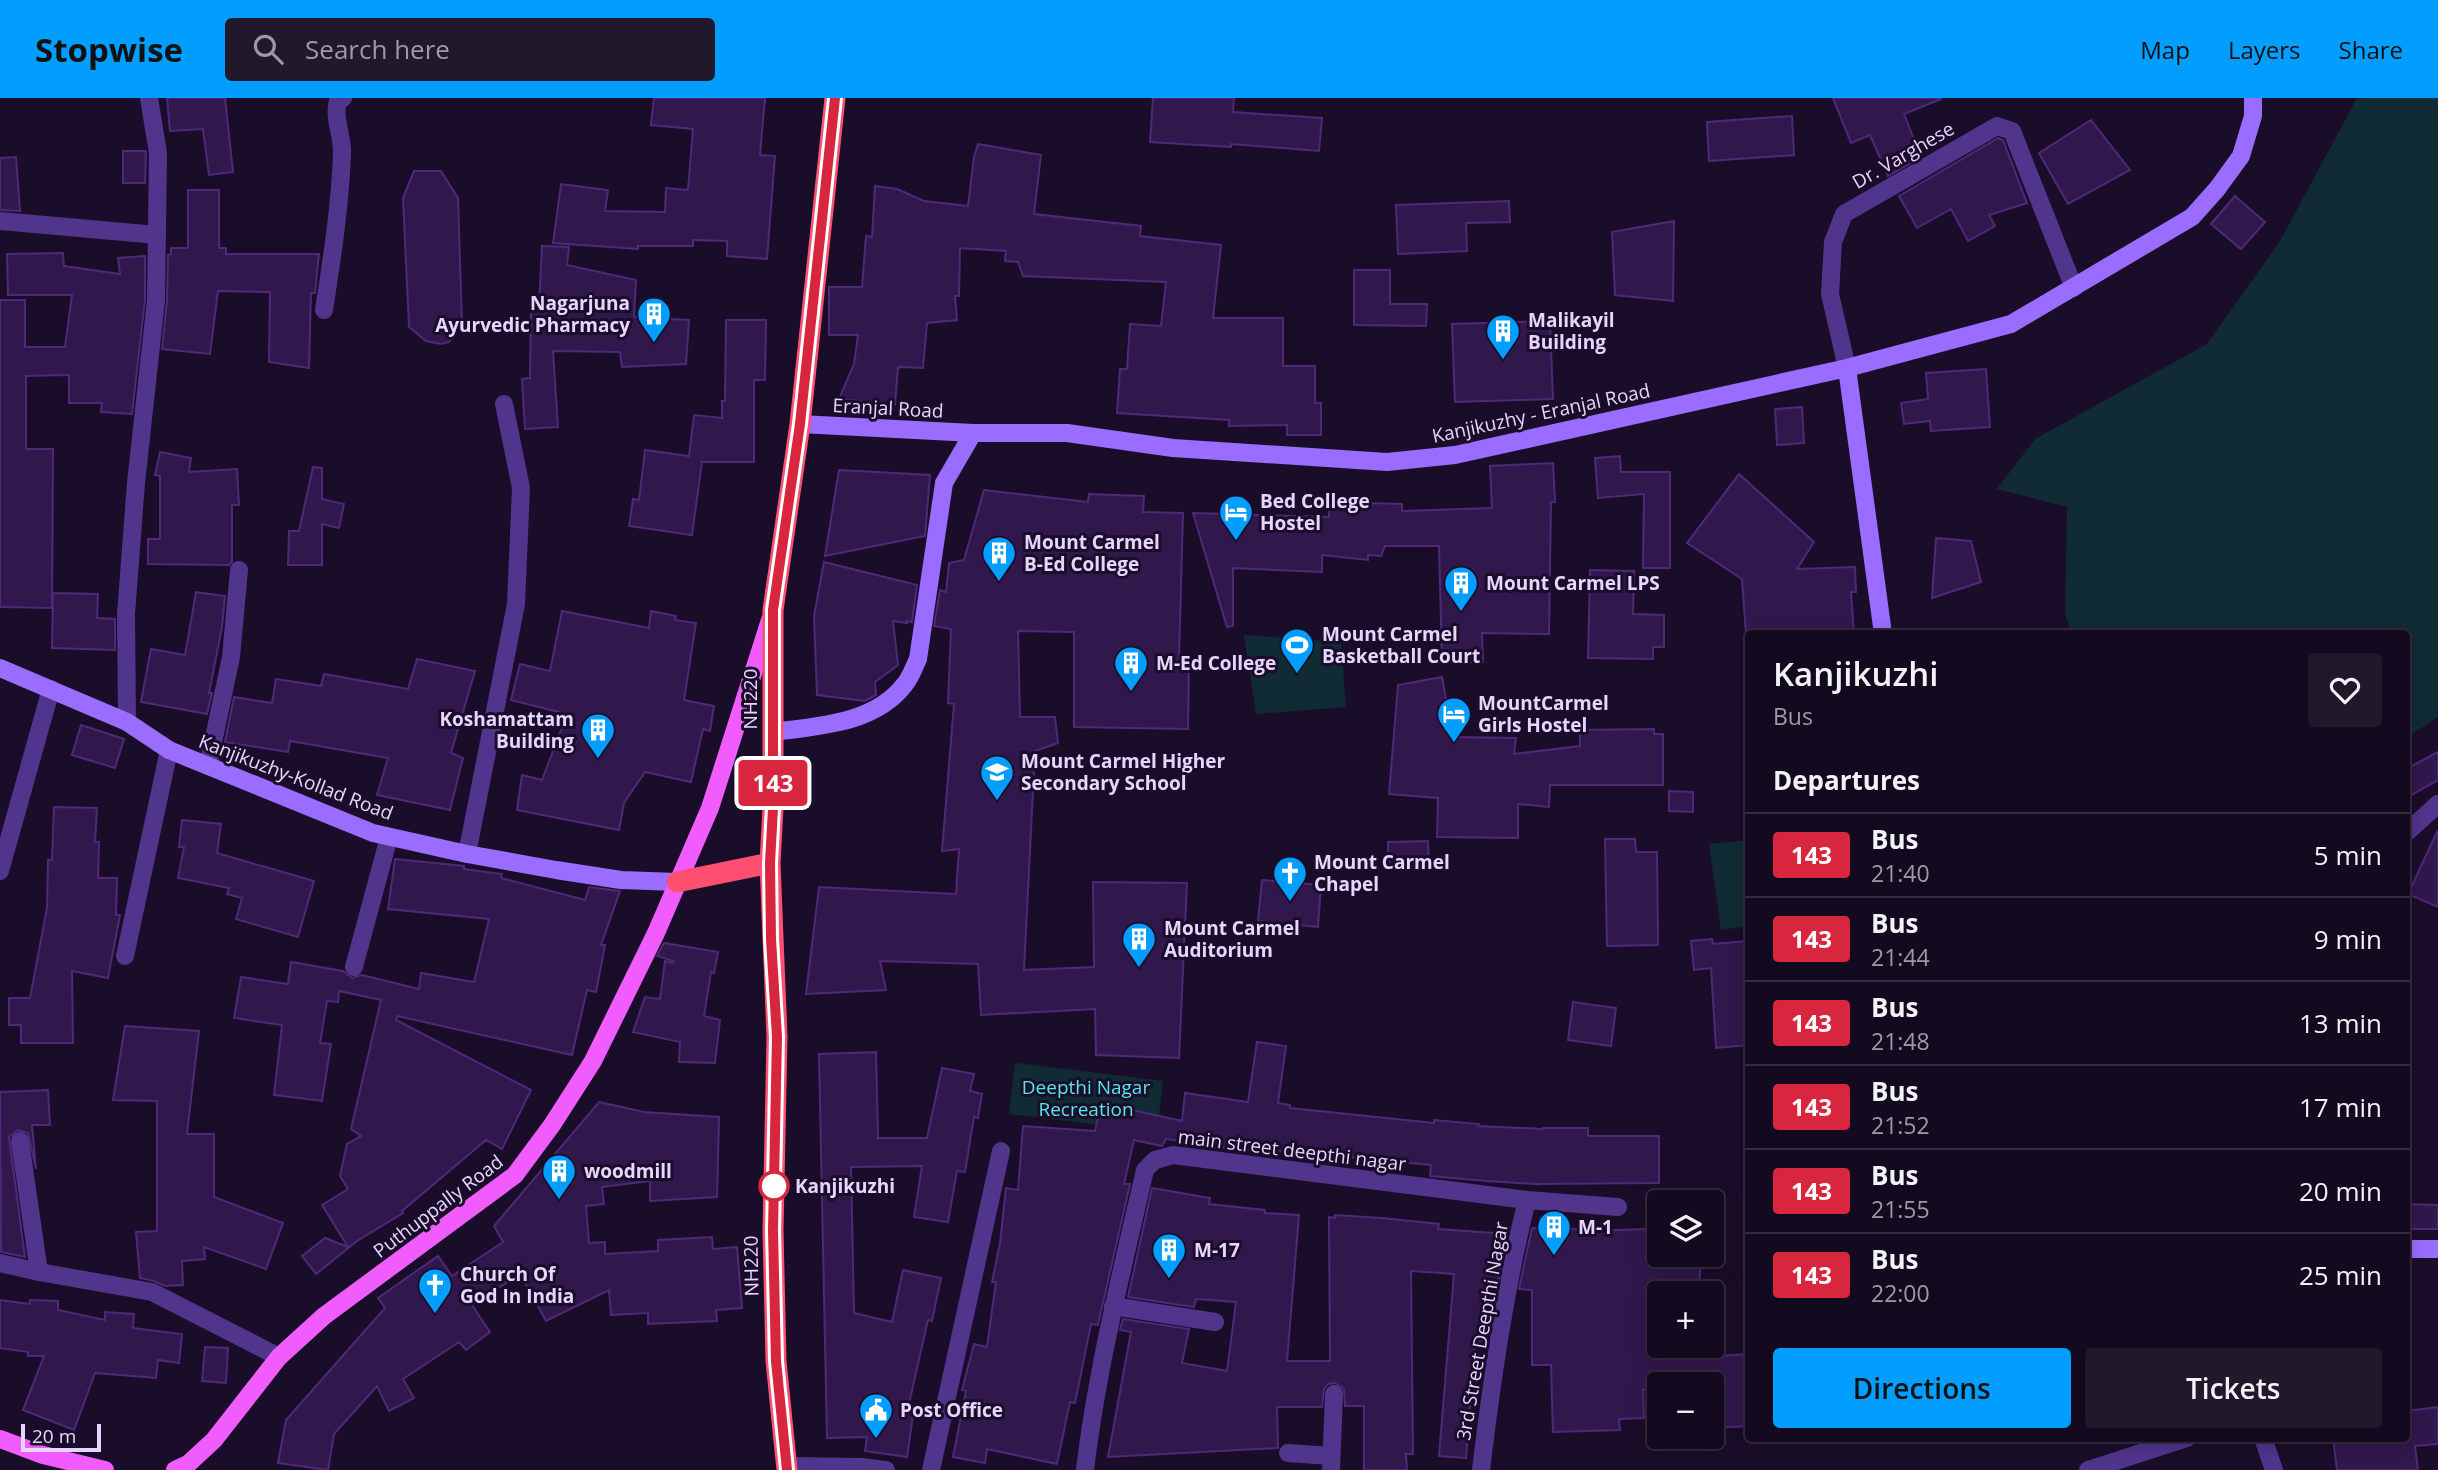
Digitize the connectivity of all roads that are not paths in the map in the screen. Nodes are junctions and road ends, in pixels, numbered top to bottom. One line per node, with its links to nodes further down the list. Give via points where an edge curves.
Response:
1 (149, 98): 6 (street, via 158,153)
2 (343, 98): 8 (street, via 336,110 342,151)
3 (835, 98): 11 (highway, NH220)
4 (2253, 98): 7 (main road, Kanjikuzhy - Eranjal Road, via 2253,116 2241,156 2192,217)
5 (0, 221): 6 (street)
6 (157, 235): 18 (street, via 156,300 125,614)
7 (2074, 288): 9 (main road, Kanjikuzhy - Eranjal Road, via 2011,324); 9 (street, Dr. Varghese, via 2012,131 1997,125 1844,214 1833,242 1829,294)
8 (324, 310)
9 (1847, 368): 12 (main road, Kanjikuzhy - Eranjal Road, via 1468,453 1387,462 1172,448 1067,433); 15 (main road)
10 (504, 404): 25 (street, via 521,488 516,604)
11 (800, 424): 12 (main road, Eranjal Road); 14 (highway, NH220)
12 (973, 433): 19 (main road, via 944,483 918,659 905,684 887,702 862,716)
13 (239, 570): 21 (street, via 231,657)
14 (773, 610): 19 (highway, NH220); 28 (main road, Puthuppally Road, via 710,808)
15 (1882, 630)
16 (0, 668): 17 (main road, Kanjikuzhy-Kollad Road)
17 (51, 689): 18 (main road, Kanjikuzhy-Kollad Road); 27 (street)
18 (127, 722): 20 (main road, Kanjikuzhy-Kollad Road)
19 (773, 732): 26 (highway, NH220)
20 (169, 750): 21 (main road, Kanjikuzhy-Kollad Road); 29 (street)
21 (208, 766): 24 (main road, Kanjikuzhy-Kollad Road)
22 (2438, 804): 23 (street)
23 (2410, 829)
24 (389, 837): 25 (main road, Kanjikuzhy-Kollad Road); 30 (street)
25 (467, 854): 28 (main road, Kanjikuzhy-Kollad Road, via 608,878)
26 (770, 863): 28 (highway); 48 (highway, NH220, via 777,1037 776,1361)
27 (0, 870)
28 (677, 882): 41 (main road, Puthuppally Road, via 593,1061 515,1175 324,1316)
29 (125, 956)
30 (354, 967)
31 (20, 1141): 38 (street)
32 (1001, 1151): 52 (street)
33 (1527, 1200): 34 (street, main street deepthi nagar); 39 (street, main street deepthi nagar, via 1173,1155 1155,1160 1145,1170); 54 (street, 3rd Street Deepthi Nagar, via 1493,1368)
34 (1618, 1207)
35 (2410, 1249): 36 (main road)
36 (2438, 1249)
37 (0, 1263): 38 (street)
38 (39, 1272): 41 (street, via 152,1292)
39 (1113, 1306): 40 (street); 53 (street, main street deepthi nagar)
40 (1214, 1322)
41 (279, 1357): 50 (main road, Puthuppally Road, via 214,1440)
42 (1334, 1394): 47 (street)
43 (0, 1439): 49 (main road)
44 (2175, 1442): 55 (street)
45 (2264, 1442): 56 (street)
46 (1288, 1453): 47 (street)
47 (1331, 1463)
48 (787, 1468): 51 (street)
49 (105, 1470)
50 (175, 1470)
51 (886, 1470)
52 (931, 1470)
53 (1085, 1470)
54 (1481, 1470)
55 (2088, 1470)
56 (2274, 1470)

